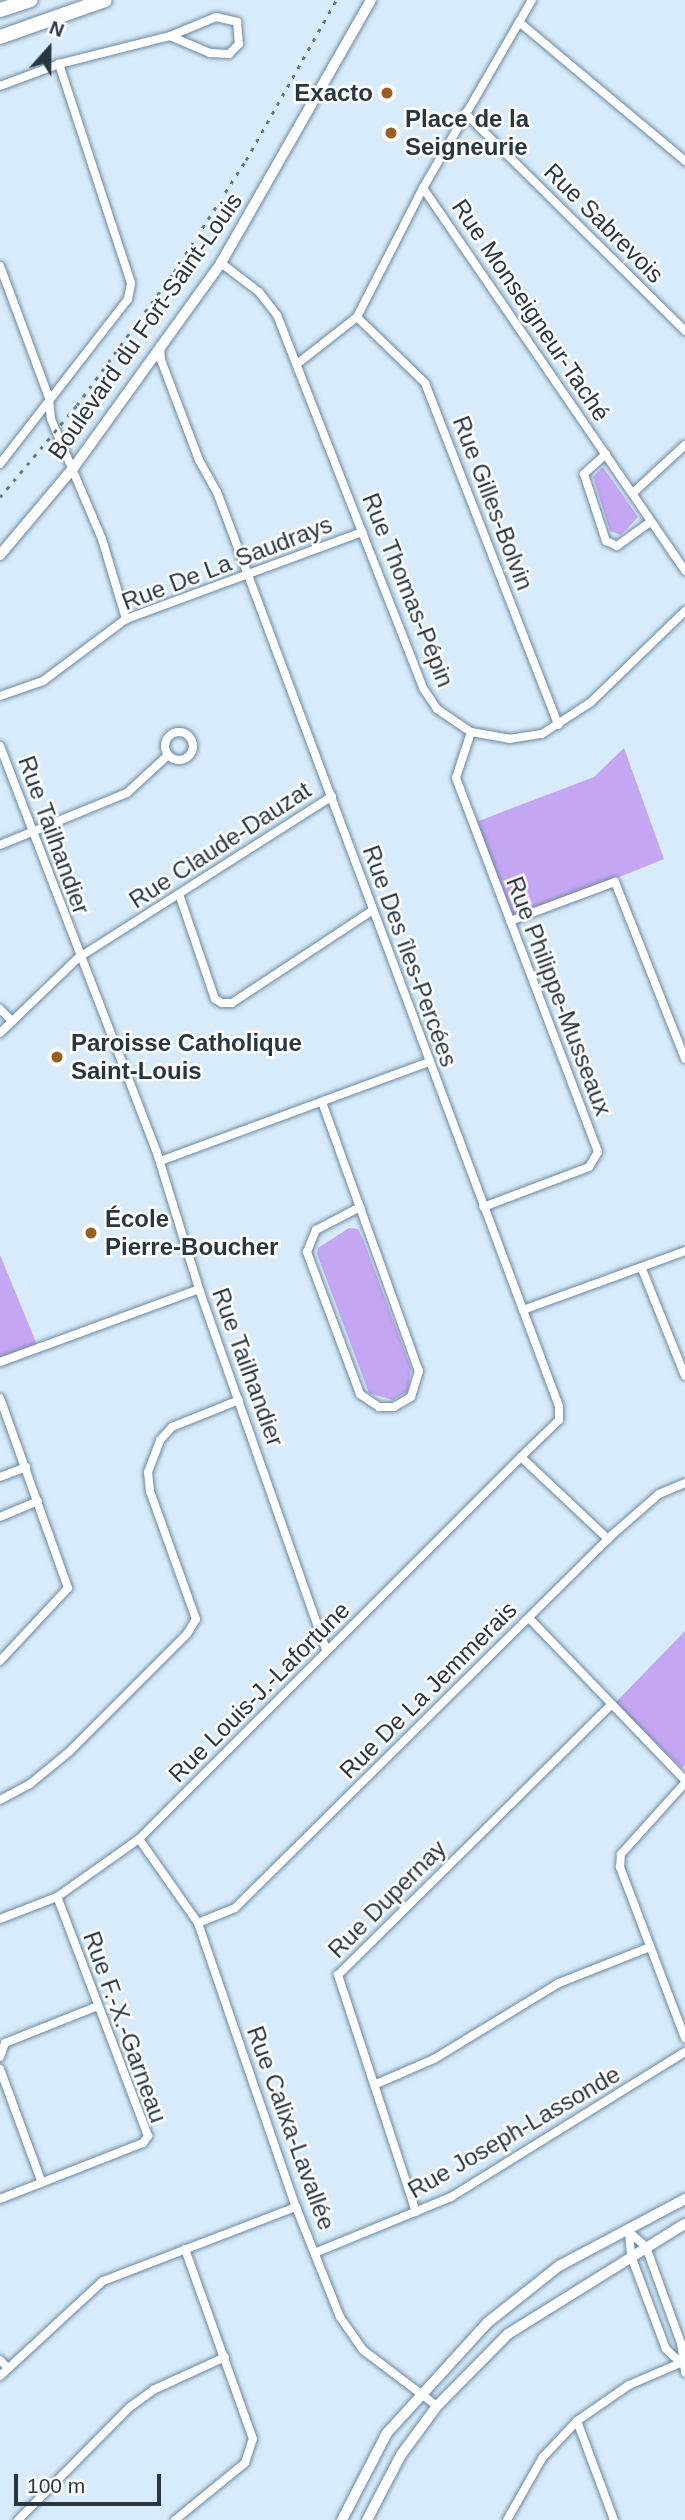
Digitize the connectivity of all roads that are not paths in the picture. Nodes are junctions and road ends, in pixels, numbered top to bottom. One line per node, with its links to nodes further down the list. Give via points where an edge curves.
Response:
1 (30, 0): 5 (highway)
2 (105, 0): 8 (highway)
3 (371, 0): 14 (main road, Boulevard du Fort-Saint-Louis)
4 (532, 0): 6 (street)
5 (0, 10)
6 (519, 22): 11 (street); 12 (street)
7 (170, 36): 7 (street, via 210,53 229,54 239,44 237,22 216,17); 9 (street)
8 (0, 37)
9 (59, 64): 10 (street); 20 (street, via 131,283 128,299)
10 (0, 86)
11 (465, 113): 13 (street); 17 (street, Rue Sabrevois)
12 (685, 161)
13 (423, 188): 16 (street); 22 (street, Rue Monseigneur-Taché)
14 (220, 263): 18 (main road, Boulevard du Fort-Saint-Louis); 19 (street, Rue Thomas-Pépin, via 259,292 277,315)
15 (0, 266): 20 (street)
16 (357, 317): 19 (street); 34 (street, Rue Gilles-Bolvin, via 425,383)
17 (685, 331)
18 (160, 346): 24 (main road, Boulevard du Fort-Saint-Louis); 30 (street, Rue Des îles-Percées, via 161,360)
19 (297, 365): 27 (street, Rue Thomas-Pépin)
20 (49, 398): 23 (street); 24 (street, via 51,419)
21 (685, 445): 25 (street)
22 (606, 454): 25 (street, Rue Monseigneur-Taché); 26 (street, Rue Monseigneur-Taché, via 584,474 606,541 617,546)
23 (0, 464)
24 (74, 467): 28 (main road, Boulevard du Fort-Saint-Louis); 32 (street)
25 (634, 492): 26 (street, Rue Monseigneur-Taché)
26 (650, 522): 29 (street, Rue Monseigneur-Taché)
27 (362, 532): 30 (street, Rue De La Saudrays); 35 (street, Rue Thomas-Pépin, via 423,688 437,709)
28 (0, 555)
29 (685, 571)
30 (247, 576): 32 (street, Rue De La Saudrays); 38 (street, Rue Des îles-Percées)
31 (685, 611): 34 (street, Rue Thomas-Pépin, via 591,702)
32 (126, 619): 33 (street, Rue De La Saudrays, via 43,681)
33 (0, 696)
34 (558, 724): 35 (street, Rue Thomas-Pépin, via 542,734 509,739)
35 (471, 732): 43 (street, Rue Philippe-Musseaux, via 456,778)
36 (0, 746): 39 (street, Rue Tailhandier)
37 (168, 755): 39 (street, via 127,793)
38 (332, 796): 41 (street, Rue Claude-Dauzat); 42 (street, Rue Des îles-Percées)
39 (32, 832): 40 (street); 44 (street, Rue Tailhandier)
40 (0, 845)
41 (178, 894): 42 (street, via 215,999 222,1003 232,1003); 44 (street, Rue Claude-Dauzat)
42 (373, 910): 49 (street, Rue Des îles-Percées)
43 (510, 921): 48 (street, via 615,882); 53 (street, Rue Philippe-Musseaux, via 598,1152 589,1167)
44 (78, 958): 46 (street, Rue Claude-Dauzat); 51 (street, Rue Tailhandier)
45 (0, 1009): 46 (street)
46 (12, 1021): 47 (street, Rue Claude-Dauzat)
47 (0, 1033)
48 (685, 1059)
49 (427, 1063): 50 (street); 53 (street, Rue Des îles-Percées)
50 (322, 1102): 51 (street); 52 (street)
51 (160, 1161): 56 (street, Rue Tailhandier)
52 (360, 1207): 52 (street, via 316,1230 307,1251 360,1394 379,1407 394,1407 411,1397 419,1371)
53 (483, 1207): 57 (street, Rue Des îles-Percées)
54 (685, 1251): 55 (street)
55 (642, 1269): 57 (street); 59 (street)
56 (200, 1289): 58 (street); 61 (street, Rue Tailhandier)
57 (523, 1310): 62 (street, Rue Des îles-Percées, via 559,1406 559,1420)
58 (0, 1362)
59 (685, 1375)
60 (0, 1398): 63 (street)
61 (239, 1400): 70 (street, Rue Tailhandier); 74 (street, via 172,1427 156,1447 148,1472 150,1491 196,1619 187,1634 69,1752 30,1784)
62 (521, 1457): 68 (street); 70 (street, Rue Louis-J.-Lafortune)
63 (26, 1467): 64 (street); 66 (street)
64 (0, 1476)
65 (685, 1483): 68 (street, Rue De La Jemmerais, via 659,1494)
66 (38, 1501): 67 (street); 71 (street, via 68,1588)
67 (0, 1517)
68 (608, 1539): 69 (street, Rue De La Jemmerais)
69 (529, 1618): 72 (street); 78 (street, Rue De La Jemmerais, via 235,1908)
70 (326, 1649): 75 (street, Rue Louis-J.-Lafortune)
71 (0, 1661)
72 (611, 1706): 73 (street); 85 (street, Rue Dupernay, via 338,1975)
73 (685, 1782): 79 (street, via 621,1854 620,1867)
74 (0, 1800)
75 (139, 1839): 76 (street, Rue Louis-J.-Lafortune); 78 (street, Rue Calixa-Lavallée)
76 (57, 1897): 77 (street, Rue Louis-J.-Lafortune); 80 (street, Rue F.-X.-Garneau)
77 (0, 1919)
78 (198, 1923): 89 (street, Rue Calixa-Lavallée)
79 (650, 1947): 81 (street); 85 (street, via 559,1983 434,2059)
80 (98, 2006): 83 (street, via 5,2043); 86 (street, Rue F.-X.-Garneau, via 148,2136 143,2143)
81 (685, 2038)
82 (685, 2052): 90 (street, Rue Joseph-Lassonde, via 451,2197)
83 (0, 2057)
84 (0, 2069): 86 (street)
85 (374, 2085): 90 (street, Rue Dupernay)
86 (41, 2183): 87 (street, Rue F.-X.-Garneau)
87 (0, 2199)
88 (685, 2199): 92 (main road)
89 (296, 2207): 94 (street); 95 (street, Rue Calixa-Lavallée)
90 (415, 2211): 95 (street, Rue Joseph-Lassonde)
91 (685, 2224): 93 (main road)
92 (629, 2232): 93 (street); 96 (street); 103 (main road, via 559,2266 520,2293)
93 (646, 2247): 96 (main road); 99 (street, via 681,2343)
94 (185, 2249): 97 (street); 100 (street, via 103,2281)
95 (317, 2252): 103 (street, Rue Calixa-Lavallée, via 340,2317 363,2350)
96 (631, 2256): 99 (street, via 666,2349); 104 (main road, via 508,2334)
97 (225, 2357): 106 (street, via 253,2439 245,2463); 107 (street, via 153,2390 130,2407)
98 (0, 2360): 100 (street)
99 (683, 2362): 101 (street); 105 (street, via 629,2385)
100 (8, 2368): 102 (street)
101 (685, 2373)
102 (0, 2376)
103 (421, 2394): 104 (street, Rue Calixa-Lavallée); 108 (main road, via 387,2433)
104 (437, 2406): 109 (main road, via 401,2455)
105 (577, 2421): 110 (street, via 543,2457); 111 (street)
106 (181, 2518)
107 (18, 2520)
108 (342, 2520)
109 (368, 2520)
110 (507, 2520)
111 (614, 2520)

